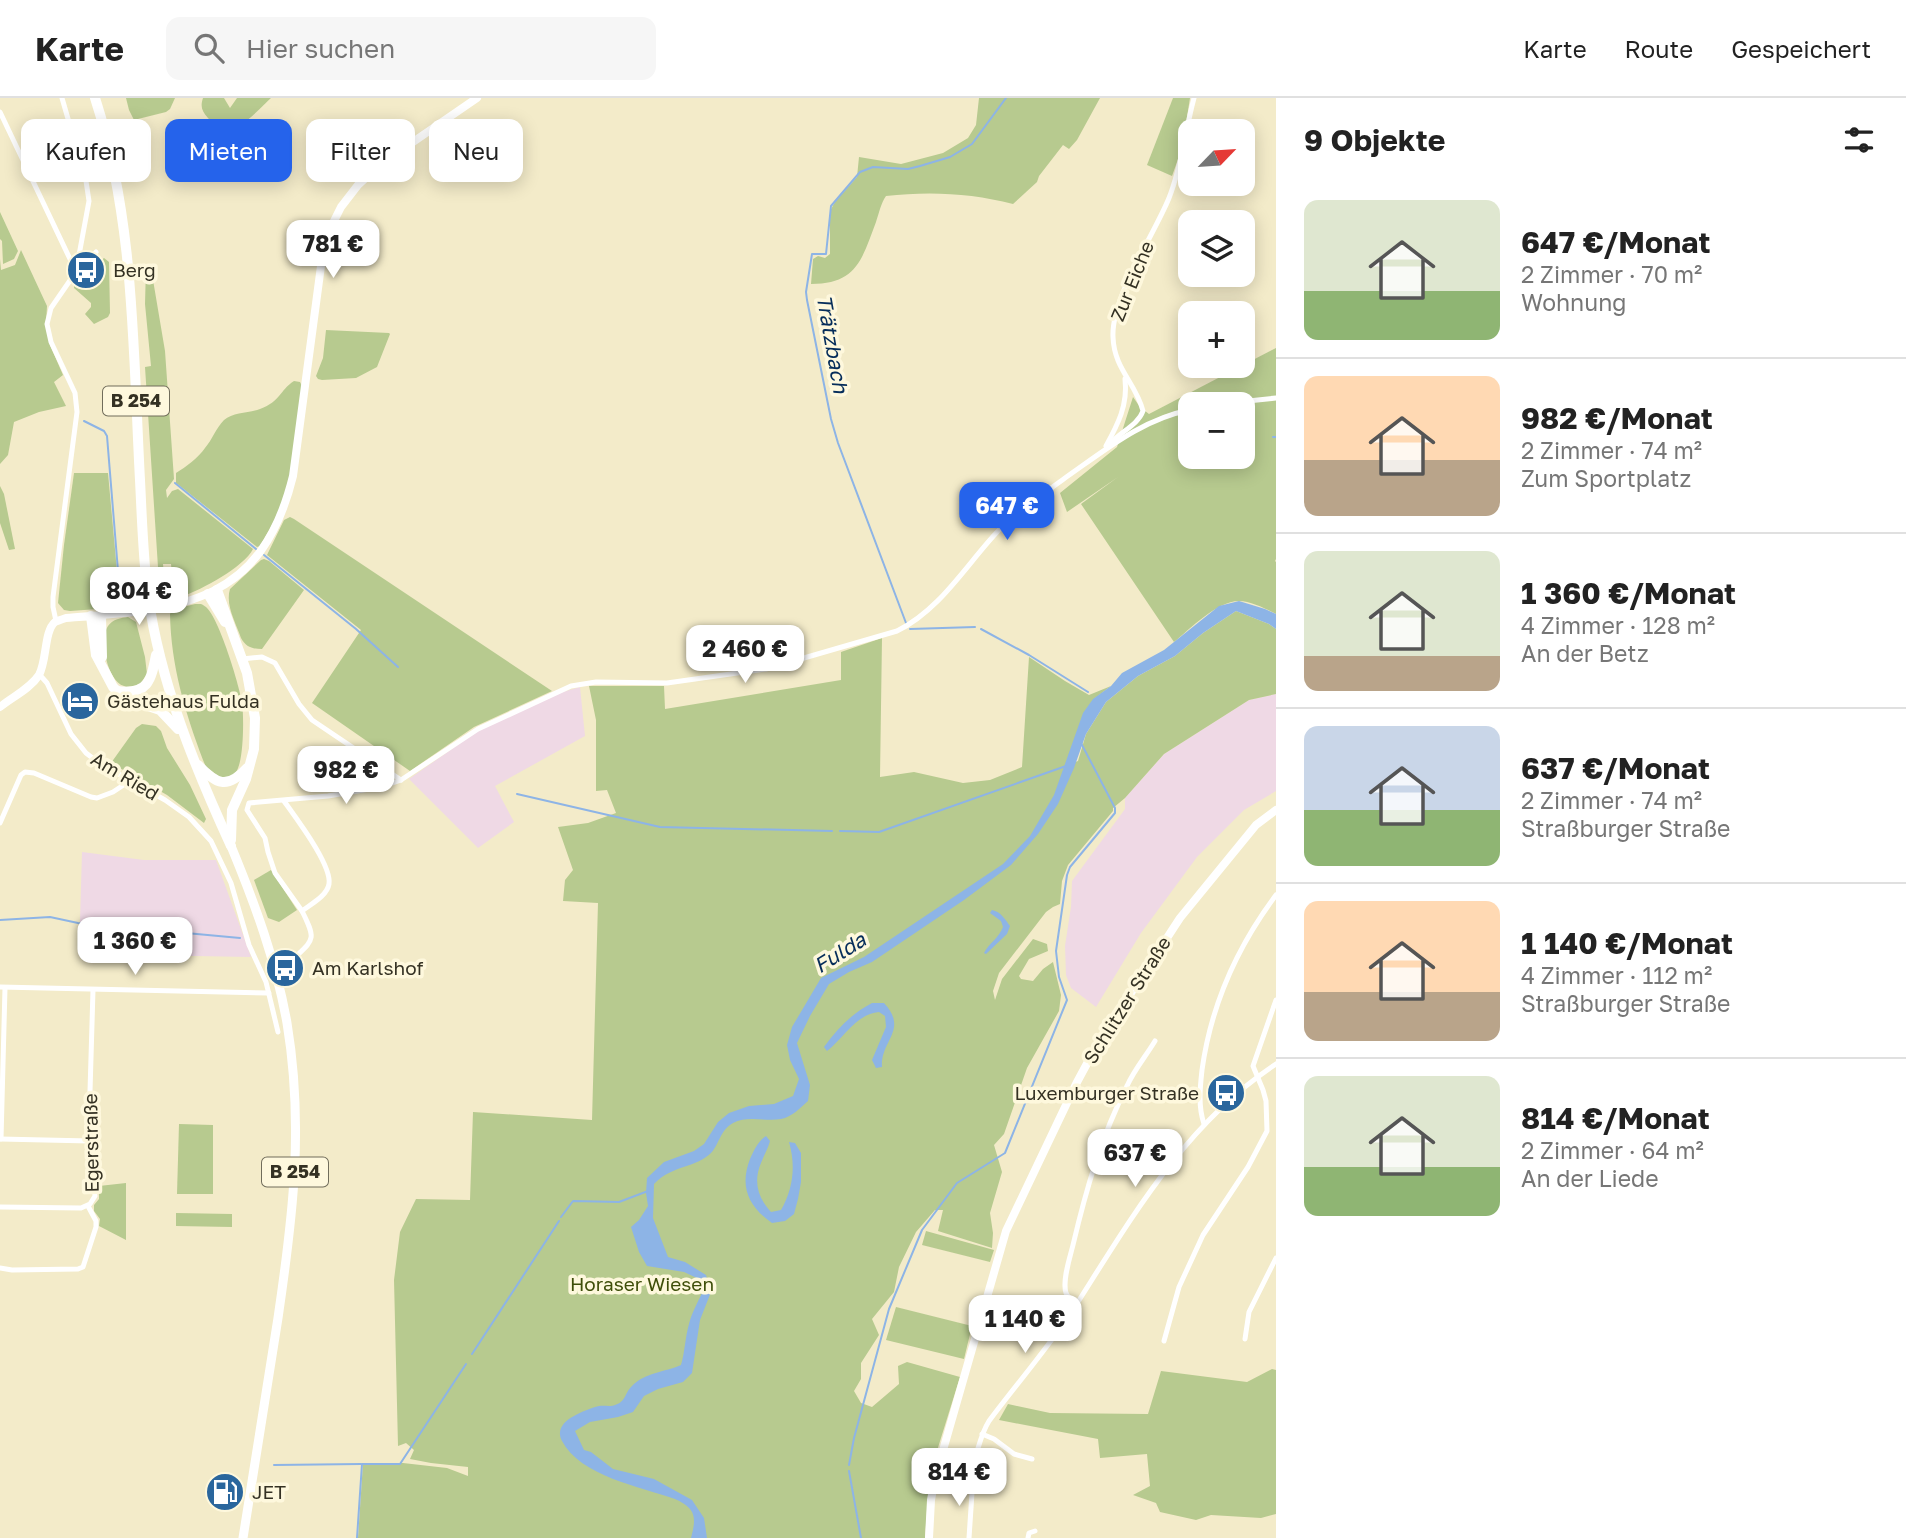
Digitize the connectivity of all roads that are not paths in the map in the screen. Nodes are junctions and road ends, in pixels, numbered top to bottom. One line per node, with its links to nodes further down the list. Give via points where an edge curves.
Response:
1 (62, 98): 7 (street, via 89,192)
2 (95, 98): 16 (highway, B 254, via 125,228 143,551)
3 (477, 98): 13 (street, via 368,175 348,196 334,221 323,251 289,494 261,552 237,577)
4 (1194, 98): 8 (street, Zur Eiche, via 1170,196 1115,315 1114,348)
5 (0, 111): 7 (street)
6 (96, 251): 7 (street, via 82,266)
7 (76, 266): 15 (street, via 51,308 47,324 75,393 77,412 53,597)
8 (1125, 376): 12 (street, via 1125,406); 12 (street, Zur Eiche, via 1139,398 1142,415)
9 (1276, 398): 10 (street)
10 (1255, 400)
11 (1178, 413): 12 (street, via 1138,428)
12 (1105, 450): 25 (street, via 1010,520 943,595 897,631 766,669 667,683 571,686 478,729)
13 (212, 592): 14 (street, via 162,608); 17 (highway)
14 (96, 616): 15 (street); 19 (highway, via 96,655)
15 (56, 621): 18 (street)
16 (157, 649): 19 (highway, via 145,687); 21 (highway, B 254)
17 (242, 659): 23 (highway, via 255,718); 25 (street, via 262,657 275,663 312,720)
18 (40, 674): 20 (street); 24 (street, Am Ried, via 86,753)
19 (117, 691): 21 (highway, via 164,713)
20 (0, 707)
21 (183, 735): 22 (highway, B 254)
22 (193, 760): 23 (highway, via 211,779 228,783); 29 (highway, B 254)
23 (249, 766): 29 (highway, via 232,810)
24 (131, 780): 28 (street, via 108,795 91,797 25,772); 35 (street, Am Ried, via 179,809 211,841 231,883)
25 (401, 780): 26 (street, via 382,787)
26 (284, 801): 31 (street, via 328,872 324,895); 31 (street, via 249,803 247,810 265,838 275,873)
27 (1276, 810): 54 (street, Schlitzer Straße, via 1256,825 1180,918 1076,1084 1006,1231)
28 (0, 823)
29 (230, 846): 56 (main road, B 254, via 275,970 290,1044 296,1112 292,1219)
30 (1276, 895): 41 (street, via 1243,945 1216,1006 1202,1076 1199,1107)
31 (302, 911): 32 (street, via 312,937)
32 (288, 961)
33 (3, 987): 34 (street); 42 (street)
34 (93, 990): 35 (street); 43 (street, Egerstraße)
35 (269, 993): 37 (street, Am Ried)
36 (1276, 1000): 40 (street, via 1254,1061)
37 (278, 1032)
38 (1155, 1041): 48 (street, via 1112,1117 1084,1197 1065,1286)
39 (1276, 1064): 40 (street)
40 (1257, 1076): 41 (street); 50 (street, via 1266,1101 1267,1131 1203,1235 1179,1287)
41 (1204, 1124): 48 (street, via 1156,1183)
42 (1, 1139): 43 (street)
43 (90, 1141): 44 (street, Egerstraße, via 95,1196)
44 (88, 1206): 45 (street, Egerstraße); 47 (street, via 96,1227 83,1267)
45 (0, 1207)
46 (1276, 1258): 49 (street, via 1249,1312)
47 (0, 1268)
48 (1076, 1305): 51 (street)
49 (1245, 1339)
50 (1164, 1341)
51 (982, 1434): 52 (street, via 1014,1454); 53 (street, via 974,1463)
52 (1032, 1459)
53 (964, 1473): 54 (street); 58 (street, via 972,1486)
54 (935, 1478): 57 (street, Schlitzer Straße)
55 (1035, 1531): 59 (street, via 1028,1533)
56 (243, 1538)
57 (929, 1538)
58 (970, 1538)
59 (1028, 1538)

